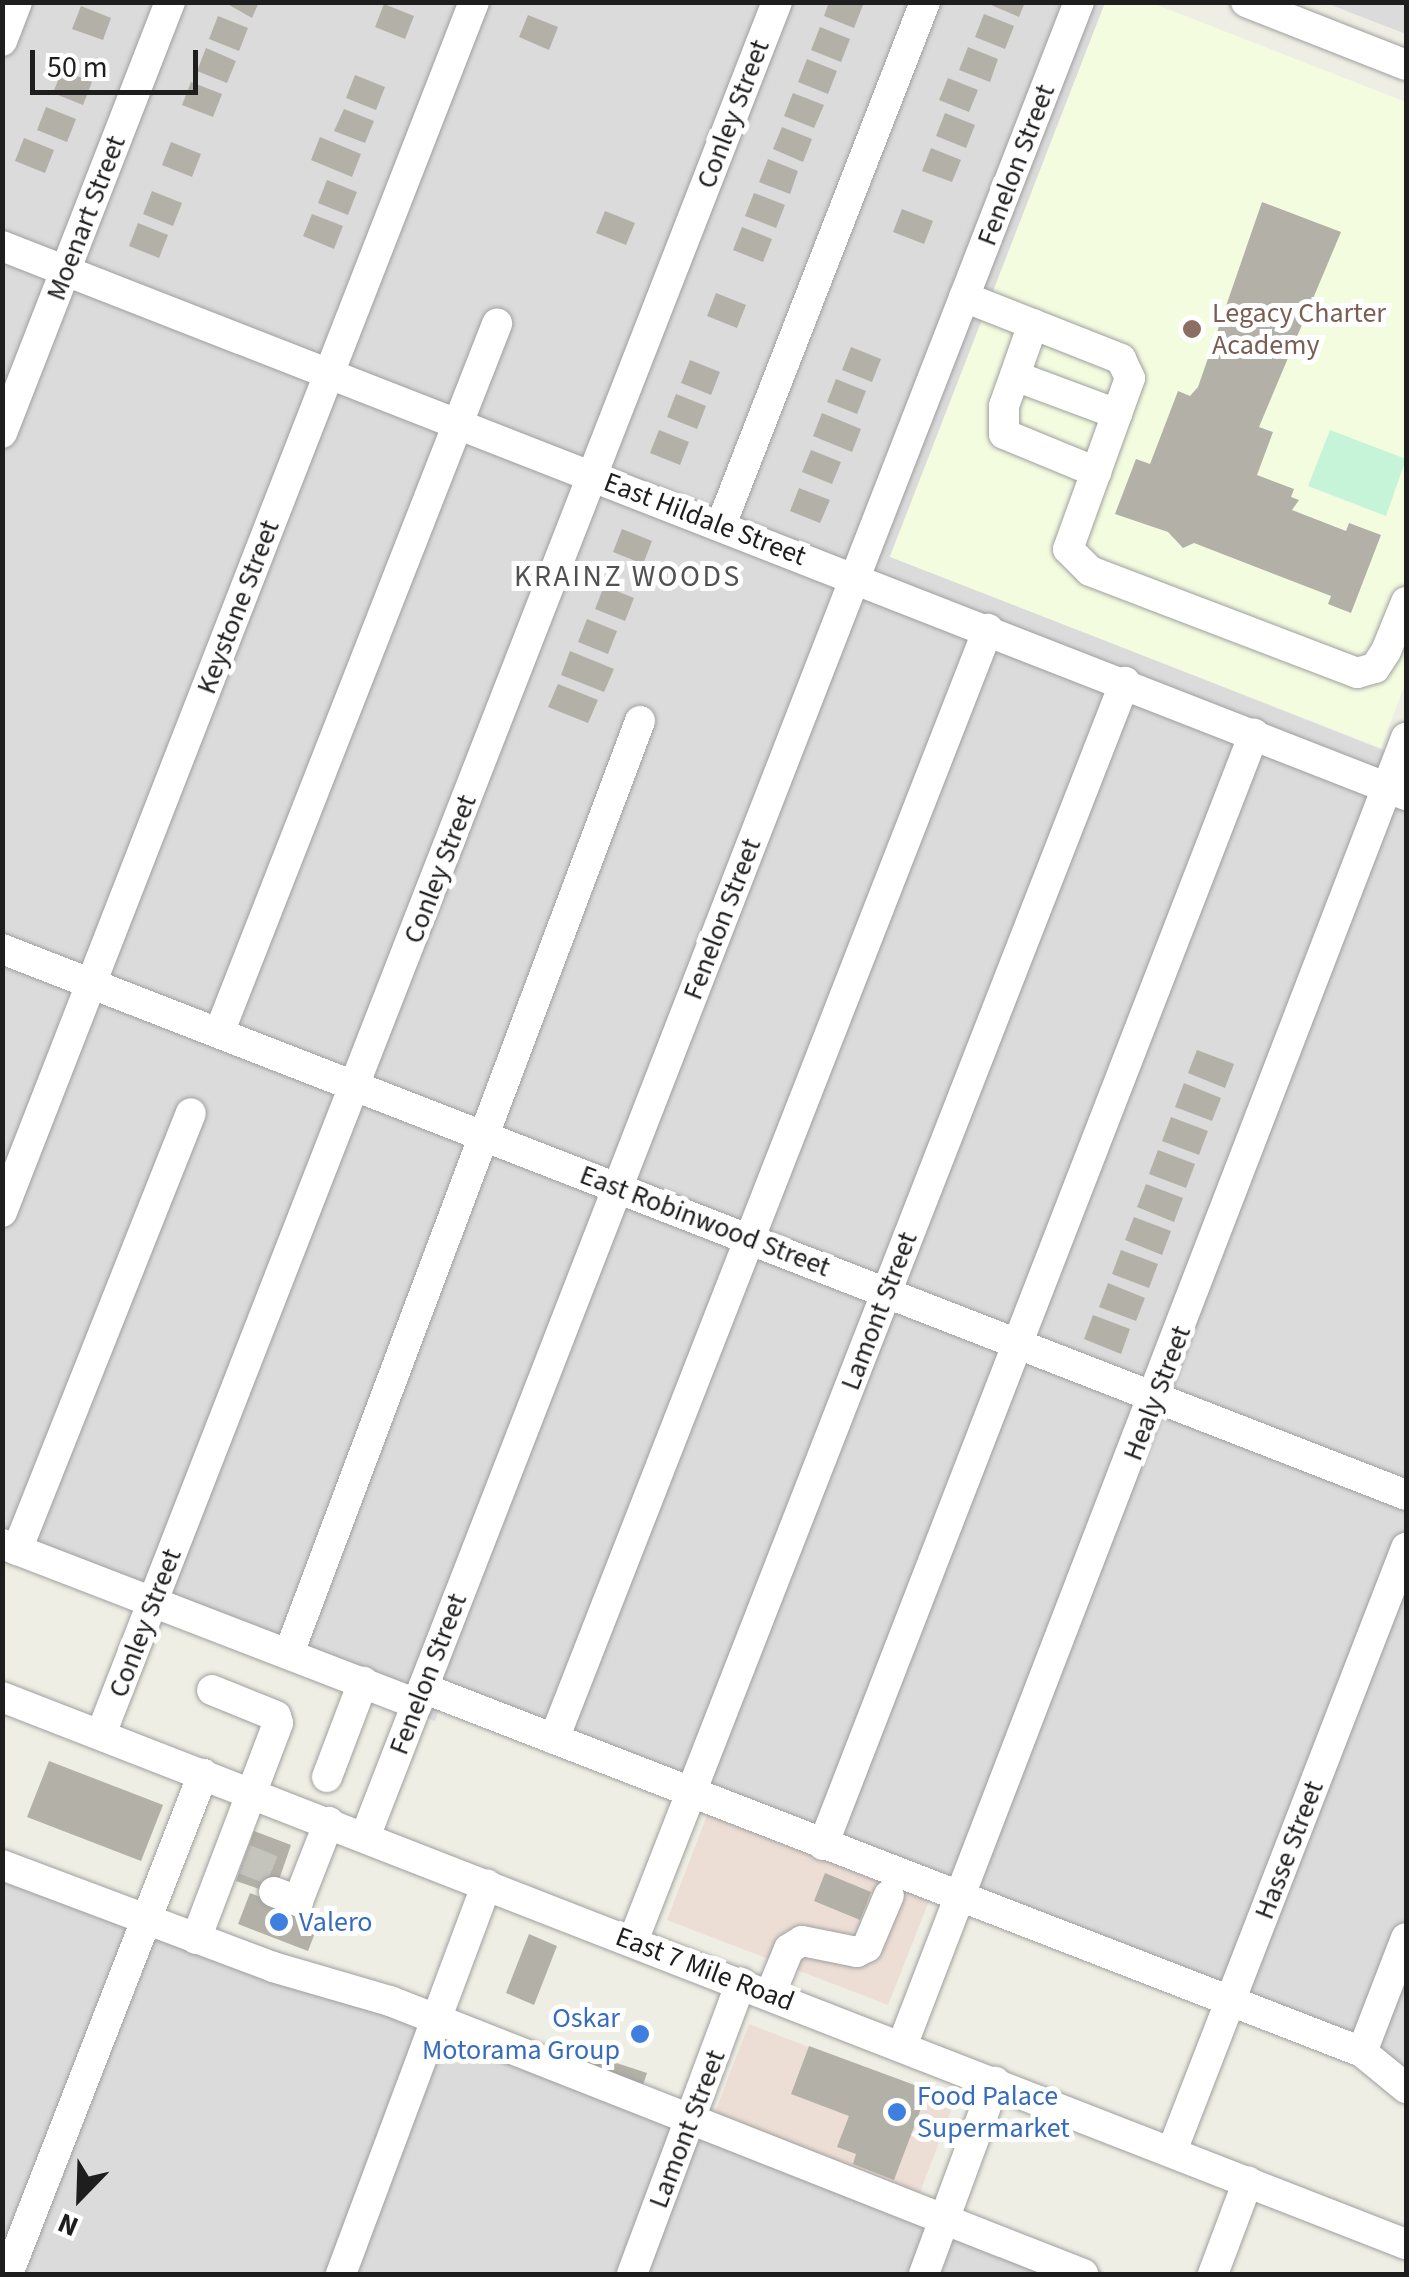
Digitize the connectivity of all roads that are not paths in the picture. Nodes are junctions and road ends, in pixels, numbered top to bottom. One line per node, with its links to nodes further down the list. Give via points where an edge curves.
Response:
1 (18, 2): 8 (street)
2 (170, 2): 11 (street, Moenart Street)
3 (474, 2): 15 (street, Keystone Street)
4 (777, 2): 21 (street, Conley Street)
5 (925, 2): 22 (street)
6 (1079, 2): 12 (street, Fenelon Street)
7 (1246, 2): 9 (street)
8 (2, 41)
9 (1406, 64)
10 (2, 246): 11 (street, East Hildale Street)
11 (66, 270): 15 (street, East Hildale Street); 19 (street, Moenart Street)
12 (964, 297): 14 (street); 23 (street, Fenelon Street)
13 (497, 324): 18 (street)
14 (1033, 324): 16 (street); 17 (street, via 1120,359 1130,378)
15 (330, 373): 18 (street, East Hildale Street); 32 (street, Keystone Street)
16 (1015, 376): 17 (street); 20 (street, via 1000,420 1004,434)
17 (1116, 414): 20 (street)
18 (458, 423): 21 (street, East Hildale Street); 33 (street)
19 (2, 433)
20 (1096, 472): 24 (street, via 1068,550 1090,571 1357,673 1380,660)
21 (593, 475): 22 (street, East Hildale Street); 34 (street, Conley Street)
22 (721, 525): 23 (street, East Hildale Street)
23 (855, 577): 25 (street, East Hildale Street); 37 (street, Fenelon Street)
24 (1406, 602)
25 (988, 629): 26 (street, East Hildale Street); 39 (street)
26 (1126, 682): 28 (street, East Hildale Street); 40 (street, Lamont Street)
27 (640, 721): 36 (street)
28 (1254, 734): 30 (street, East Hildale Street); 41 (street)
29 (1406, 738): 30 (street, Healy Street)
30 (1397, 791): 42 (street, Healy Street)
31 (2, 949): 32 (street, East Robinwood Street)
32 (91, 984): 33 (street, East Robinwood Street); 38 (street, Keystone Street)
33 (219, 1033): 34 (street, East Robinwood Street)
34 (355, 1086): 36 (street, East Robinwood Street); 46 (street, Conley Street)
35 (191, 1113): 44 (street)
36 (481, 1134): 37 (street, East Robinwood Street); 47 (street)
37 (618, 1187): 39 (street, East Robinwood Street); 51 (street, Fenelon Street)
38 (2, 1212)
39 (750, 1238): 40 (street, East Robinwood Street); 53 (street)
40 (887, 1292): 41 (street, East Robinwood Street); 57 (street, Lamont Street)
41 (1018, 1343): 42 (street, East Robinwood Street); 61 (street)
42 (1156, 1397): 43 (street, East Robinwood Street); 67 (street, Healy Street)
43 (1406, 1495)
44 (10, 1547): 46 (street)
45 (1406, 1548): 74 (street, Hasse Street)
46 (154, 1600): 47 (street); 52 (street, Conley Street)
47 (289, 1653): 48 (street)
48 (363, 1682): 51 (street); 55 (street)
49 (212, 1690): 56 (street, via 278,1719)
50 (2, 1696): 52 (street, East 7 Mile Road)
51 (420, 1696): 53 (street); 60 (street, Fenelon Street)
52 (102, 1734): 54 (street, East 7 Mile Road)
53 (554, 1740): 57 (street)
54 (203, 1774): 56 (street, East 7 Mile Road); 59 (street)
55 (327, 1777)
56 (252, 1793): 58 (street, East 7 Mile Road); 62 (street)
57 (691, 1793): 61 (street); 71 (street, Lamont Street)
58 (329, 1822): 60 (street, East 7 Mile Road); 64 (street)
59 (180, 1834): 62 (street); 68 (street)
60 (365, 1837): 65 (street, East 7 Mile Road)
61 (822, 1844): 67 (street)
62 (236, 1857): 70 (street)
63 (2, 1865): 68 (street)
64 (292, 1874)
65 (487, 1884): 71 (street, East 7 Mile Road); 75 (street)
66 (890, 1895): 73 (street, via 867,1947 857,1952 802,1941 789,1949)
67 (960, 1898): 74 (street); 76 (street, Healy Street)
68 (146, 1921): 70 (street); 85 (street)
69 (1406, 1938): 77 (street)
70 (196, 1939): 75 (street, via 349,1986)
71 (633, 1941): 72 (street, East 7 Mile Road)
72 (741, 1983): 73 (street, East 7 Mile Road); 80 (street, Lamont Street)
73 (770, 1995): 76 (street, East 7 Mile Road)
74 (1230, 2003): 77 (street); 81 (street, Hasse Street)
75 (435, 2023): 80 (street); 86 (street)
76 (902, 2046): 78 (street, East 7 Mile Road)
77 (1362, 2052): 79 (street)
78 (996, 2082): 81 (street, East 7 Mile Road); 83 (street)
79 (1406, 2088)
80 (690, 2121): 83 (street); 87 (street, Lamont Street)
81 (1172, 2151): 82 (street, East 7 Mile Road)
82 (1248, 2181): 84 (street, East 7 Mile Road); 90 (street)
83 (944, 2220): 88 (street); 89 (street)
84 (1406, 2244)
85 (8, 2274)
86 (341, 2274)
87 (632, 2274)
88 (924, 2274)
89 (1082, 2274)
90 (1213, 2274)

